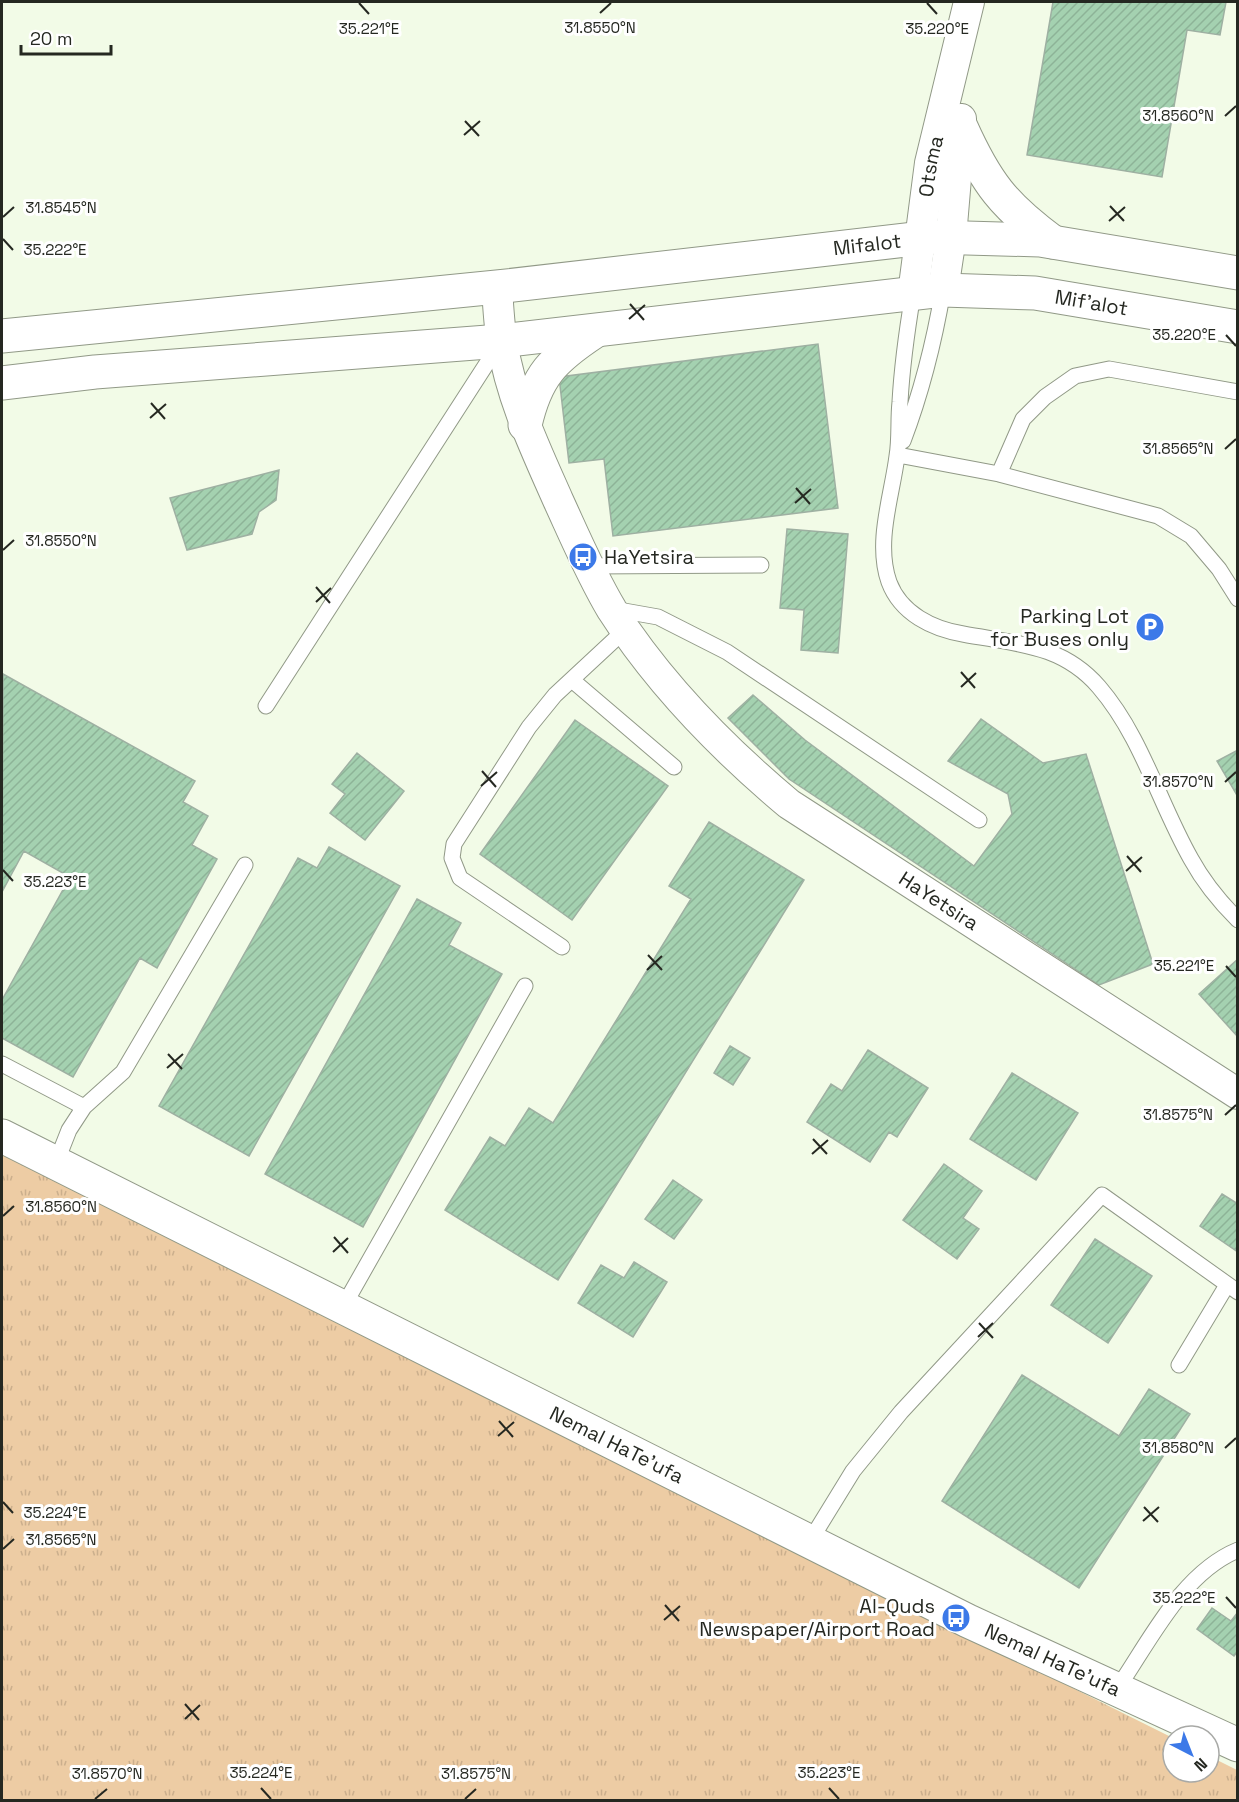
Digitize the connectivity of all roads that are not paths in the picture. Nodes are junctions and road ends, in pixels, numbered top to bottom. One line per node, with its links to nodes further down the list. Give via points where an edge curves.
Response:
1 (969, 2): 2 (street, Otsma)
2 (960, 41): 3 (street, Otsma); 4 (street, Otsma, via 930,163)
3 (962, 127): 4 (street, Otsma); 5 (street, via 991,187 1010,208)
4 (936, 237): 5 (street, Mifalot); 7 (street, Mifalot); 8 (street, Otsma)
5 (1053, 242): 6 (street, Mifalot)
6 (1238, 273)
7 (496, 287): 11 (street, Mifalot); 12 (street, HaYetsira)
8 (928, 292): 9 (street, Mif'alot, via 1035,293); 10 (street); 16 (lane, via 904,352); 16 (lane, via 933,350)
9 (1238, 327)
10 (597, 330): 12 (street); 15 (street, via 555,361 540,379)
11 (2, 336)
12 (501, 341): 13 (street, via 95,372); 15 (street, HaYetsira); 23 (lane)
13 (2, 383)
14 (1238, 392): 17 (lane, via 1109,369 1075,376 1023,419)
15 (525, 425): 19 (street, HaYetsira)
16 (898, 455): 17 (lane); 27 (lane, via 884,553 889,582 901,602 933,628 1052,651 1080,668 1117,710 1191,860)
17 (999, 474): 20 (lane, via 1158,516 1191,536)
18 (761, 565): 19 (lane)
19 (589, 566): 21 (street, HaYetsira)
20 (1238, 599)
21 (619, 619): 22 (lane); 25 (lane, via 658,617 727,652); 31 (street, HaYetsira, via 690,713 729,753 789,804)
22 (572, 680): 24 (lane); 28 (lane, via 529,727 454,844 452,858 460,878)
23 (266, 706)
24 (674, 767)
25 (979, 820)
26 (245, 866): 32 (lane, via 123,1072)
27 (1238, 920)
28 (562, 947)
29 (525, 986): 36 (lane)
30 (2, 1064): 32 (lane)
31 (1238, 1094)
32 (84, 1107): 34 (lane, via 69,1130)
33 (2, 1136): 34 (street, Nemal HaTe'ufa)
34 (56, 1163): 36 (street, Nemal HaTe'ufa)
35 (1232, 1288): 37 (lane); 38 (lane, via 1102,1195 901,1412 853,1471)
36 (343, 1307): 38 (street, Nemal HaTe'ufa)
37 (1179, 1365)
38 (810, 1542): 40 (street, Nemal HaTe'ufa, via 968,1621)
39 (1238, 1550): 40 (lane, via 1210,1565 1190,1583)
40 (1117, 1689): 41 (street, Nemal HaTe'ufa)
41 (1238, 1745)

